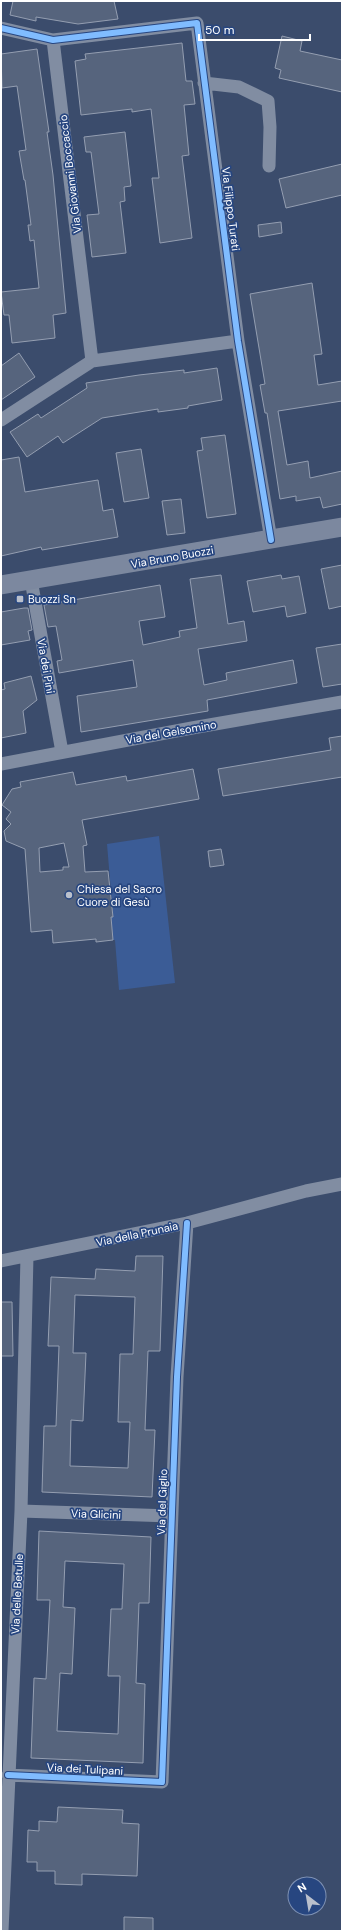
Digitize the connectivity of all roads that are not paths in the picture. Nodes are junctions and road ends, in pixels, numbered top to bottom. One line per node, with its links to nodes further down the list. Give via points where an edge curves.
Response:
1 (1, 28): 2 (street)
2 (54, 40): 3 (street, Via Filippo Turati, via 197,23); 6 (street, Via Giovanni Boccaccio)
3 (204, 84): 4 (street, via 238,87 268,102); 5 (street, Via Filippo Turati)
4 (269, 166)
5 (238, 341): 6 (street); 9 (street, Via Filippo Turati)
6 (92, 361): 7 (street)
7 (1, 420)
8 (342, 527): 9 (street, Via Bruno Buozzi)
9 (271, 540): 10 (street, Via Bruno Buozzi)
10 (31, 580): 11 (street, Via Bruno Buozzi); 13 (street, Via dei Pini)
11 (1, 586)
12 (342, 702): 13 (street, Via del Gelsomino)
13 (62, 752): 14 (street, Via del Gelsomino)
14 (1, 764)
15 (342, 1184): 16 (street, Via della Prunaia)
16 (187, 1223): 17 (street, Via della Prunaia); 20 (street, Via del Giglio)
17 (27, 1256): 18 (street, Via della Prunaia); 19 (street, Via delle Betulle)
18 (1, 1261)
19 (21, 1511): 20 (street, Via Glicini); 21 (street, Via delle Betulle)
20 (171, 1516): 22 (street, Via del Giglio)
21 (8, 1775): 22 (street, Via dei Tulipani); 23 (street, Via delle Betulle)
22 (162, 1782)
23 (2, 1931)

